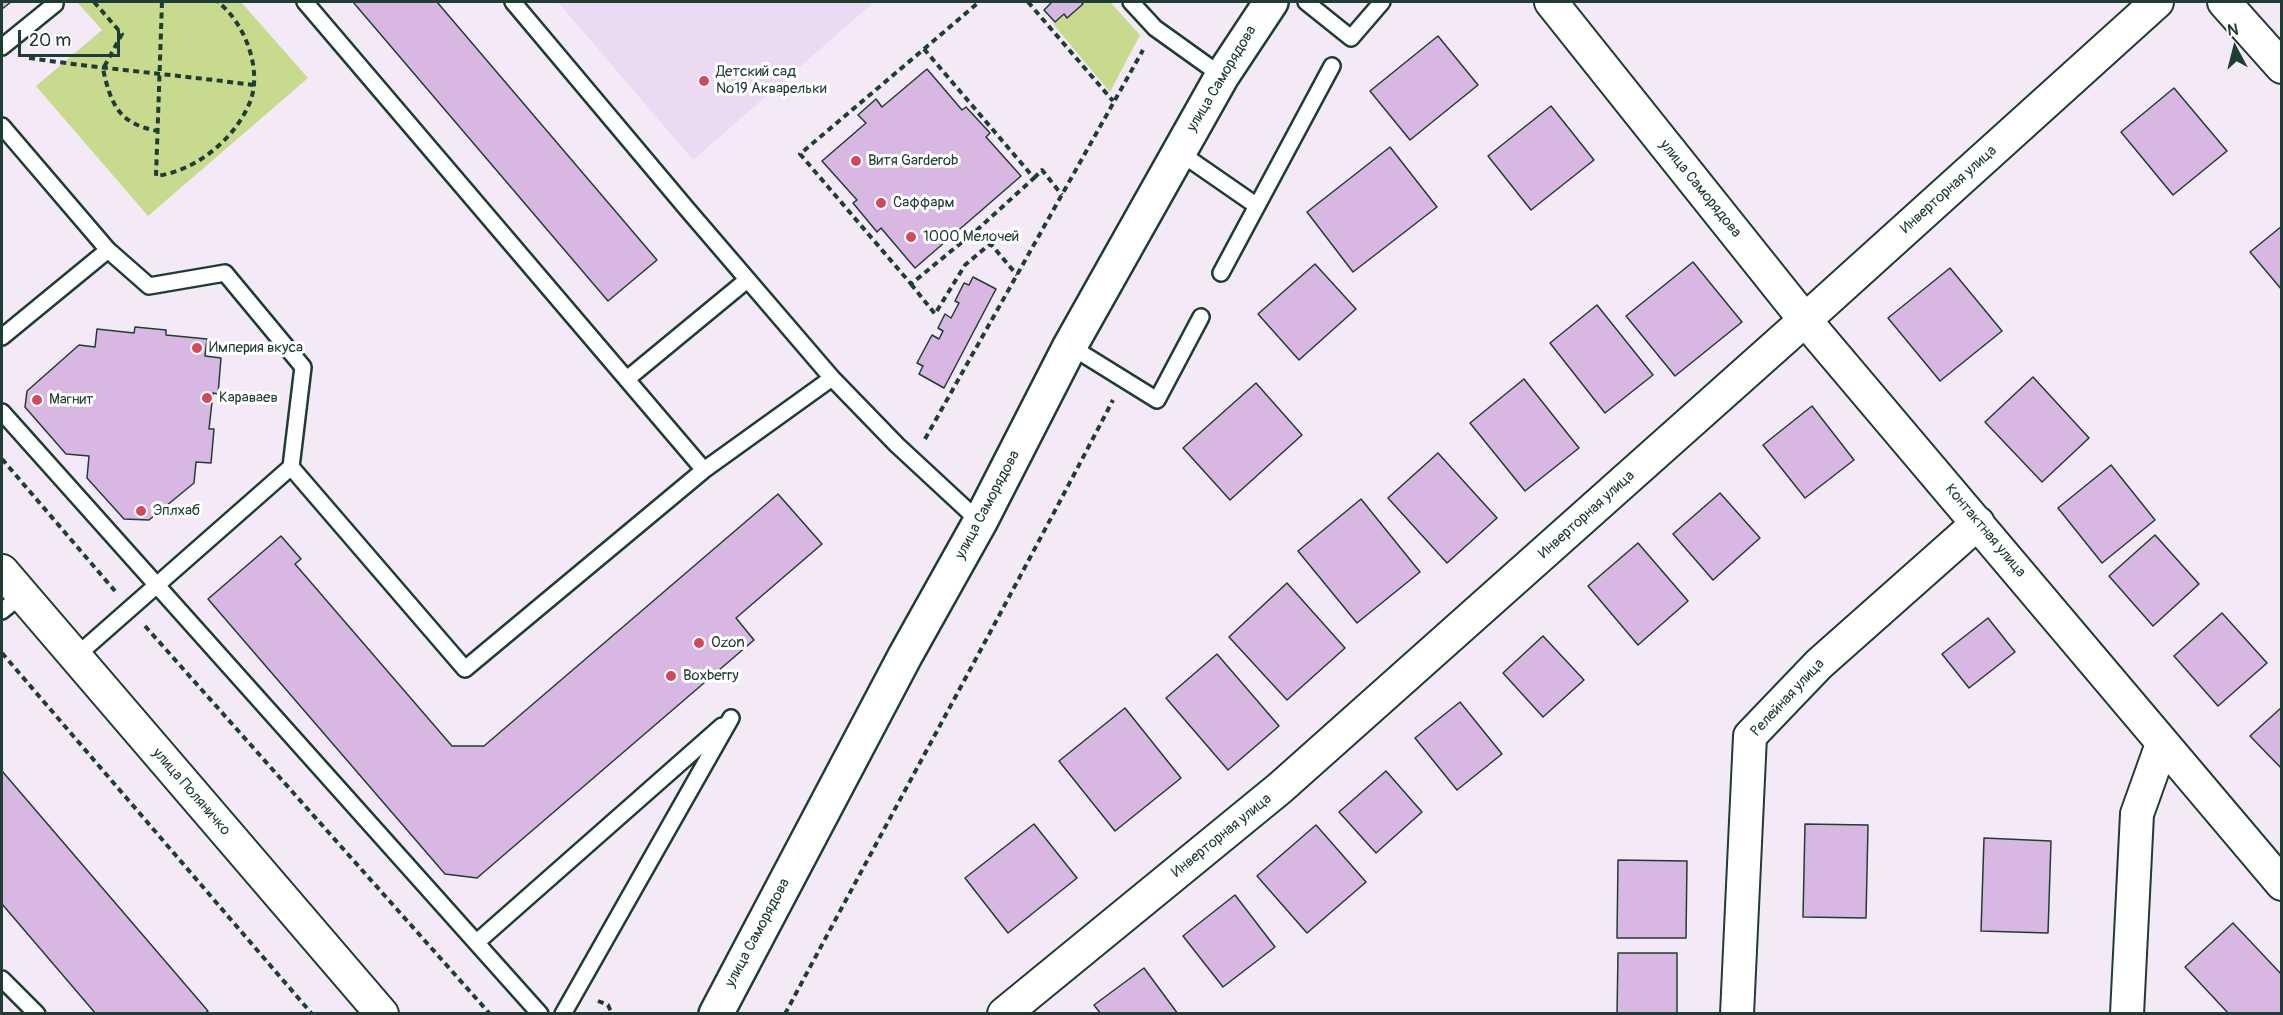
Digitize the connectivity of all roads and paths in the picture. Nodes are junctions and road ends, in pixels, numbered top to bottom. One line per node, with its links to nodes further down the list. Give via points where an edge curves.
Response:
1 (94, 2): 22 (path, via 122,34)
2 (162, 2): 23 (path)
3 (218, 2): 25 (path, via 241,30 253,69)
4 (305, 2): 45 (lane)
5 (513, 2): 38 (lane)
6 (978, 2): 18 (path)
7 (1028, 2): 26 (path)
8 (1131, 2): 16 (lane)
9 (1271, 2): 24 (street, улица Саморядова)
10 (1306, 2): 11 (lane, via 1351,38)
11 (1382, 2)
12 (1551, 2): 41 (street, улица Саморядова)
13 (2157, 2): 41 (street, Инверторная улица)
14 (2224, 2): 21 (street)
15 (55, 4): 17 (lane)
16 (1155, 28): 24 (lane); 26 (path)
17 (2, 47)
18 (924, 49): 30 (path); 39 (path, via 800,154)
19 (24, 58): 22 (path)
20 (1332, 66): 32 (lane)
21 (2282, 67)
22 (103, 69): 23 (path); 28 (path, via 119,112 132,124)
23 (159, 73): 25 (path); 28 (path)
24 (1222, 76): 29 (street, улица Саморядова)
25 (253, 85): 28 (path, via 251,100 233,131 209,154 170,175 156,176)
26 (1114, 102): 31 (path)
27 (2, 126): 35 (lane)
28 (158, 131)
29 (1179, 152): 32 (lane); 43 (street, улица Саморядова)
30 (1035, 178): 31 (path, via 1042,170); 33 (path)
31 (1062, 195): 37 (path)
32 (1257, 206): 36 (lane)
33 (978, 229): 34 (path); 39 (path)
34 (990, 244): 37 (path); 39 (path, via 965,265 935,314)
35 (108, 250): 42 (lane); 50 (lane, via 149,286 225,273 303,368)
36 (1221, 273)
37 (1017, 275): 49 (path)
38 (747, 280): 44 (lane); 45 (lane)
39 (912, 284)
40 (1201, 317): 46 (lane, via 1157,400)
41 (1805, 320): 53 (street, Контактная улица); 64 (street, Инверторная улица, via 1280,788)
42 (2, 337)
43 (1070, 346): 46 (lane); 52 (street, улица Саморядова)
44 (832, 378): 49 (lane); 51 (lane)
45 (627, 379): 51 (lane)
46 (1124, 380): 72 (path)
47 (2, 411): 55 (lane)
48 (2, 459): 57 (path)
49 (913, 461): 52 (lane)
50 (291, 467): 51 (lane, via 465,669); 55 (lane)
51 (704, 470)
52 (980, 522): 71 (street, улица Саморядова)
53 (1978, 523): 60 (street, Контактная улица); 73 (street, Релейная улица, via 1819,664 1750,736)
54 (2, 571): 56 (street, улица Поляничко)
55 (158, 584): 57 (lane); 62 (lane)
56 (12, 603): 59 (street, улица Поляничко)
57 (129, 608): 59 (lane); 68 (path)
58 (2, 653): 66 (path)
59 (75, 657): 67 (street, улица Поляничко)
60 (2162, 744): 61 (street, Контактная улица); 74 (street, via 2137,814)
61 (2282, 884)
62 (477, 942): 69 (lane); 70 (lane, via 731,718)
63 (2, 979): 65 (lane)
64 (1009, 1012)
65 (37, 1014)
66 (312, 1014)
67 (382, 1014)
68 (490, 1014)
69 (540, 1014)
70 (563, 1014)
71 (716, 1014)
72 (785, 1014)
73 (1737, 1014)
74 (2127, 1014)

